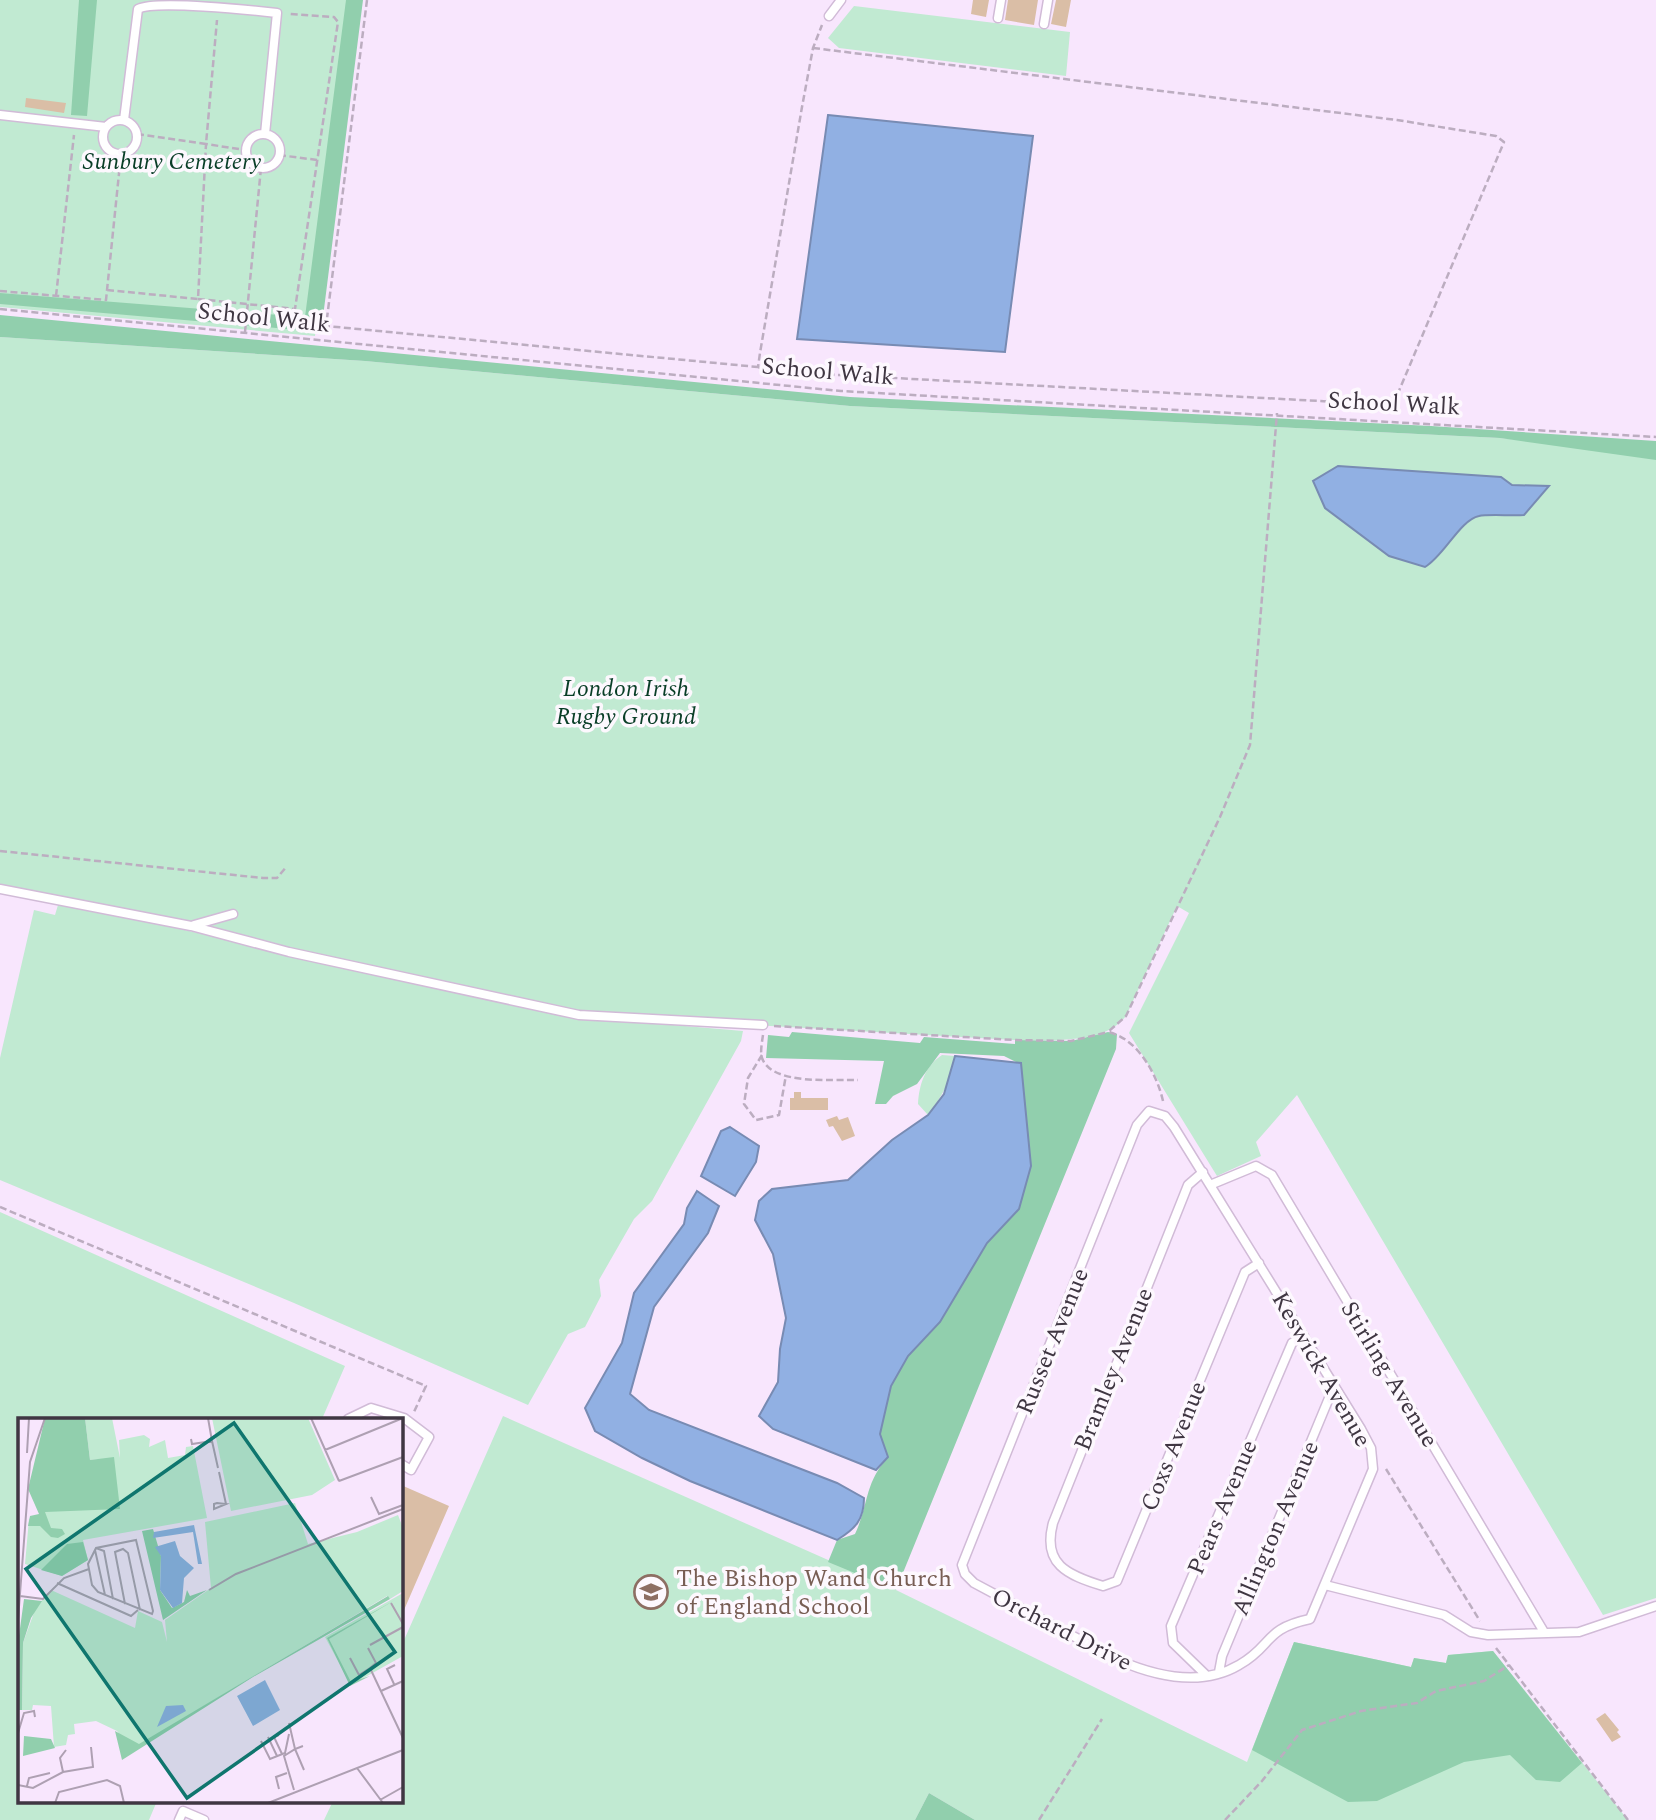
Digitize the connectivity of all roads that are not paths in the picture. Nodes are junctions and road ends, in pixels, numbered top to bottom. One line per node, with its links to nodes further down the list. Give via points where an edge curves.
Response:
1 (841, 0): 5 (lane)
2 (1001, 0): 6 (lane)
3 (1048, 0): 7 (lane)
4 (190, 1): 9 (lane, via 150,1 138,9); 11 (lane, via 277,13)
5 (829, 16)
6 (998, 18)
7 (1044, 24)
8 (0, 115): 10 (lane)
9 (124, 120): 10 (lane); 10 (lane, via 137,134 131,150 121,154 104,142)
10 (106, 127)
11 (265, 134): 11 (lane, via 249,140 245,150 252,164 261,168 270,166 279,155 279,144)
12 (0, 889): 14 (lane)
13 (233, 914): 14 (lane)
14 (191, 926): 15 (lane, via 579,1015)
15 (763, 1026)
16 (1149, 1111): 17 (lane, Keswick Avenue, via 1165,1115); 27 (lane, Russet Avenue, via 1137,1125 965,1555)
17 (1203, 1172): 18 (lane, Keswick Avenue); 26 (lane, Bramley Avenue, via 1188,1185 1053,1523 1048,1547)
18 (1210, 1185): 19 (lane, Keswick Avenue); 30 (lane, Stirling Avenue, via 1256,1166 1272,1175)
19 (1258, 1263): 20 (lane, Keswick Avenue); 26 (lane, Coxs Avenue, via 1245,1272 1117,1581 1103,1586)
20 (1304, 1336): 21 (lane, Keswick Avenue); 32 (lane, Pears Avenue, via 1292,1343 1171,1626 1173,1643)
21 (1334, 1386): 28 (lane, Keswick Avenue, via 1371,1448 1373,1469); 31 (lane, Allington Avenue)
22 (350, 1418): 23 (lane, via 371,1408)
23 (398, 1418)
24 (402, 1419): 25 (lane, via 429,1437 411,1470)
25 (402, 1465)
26 (1064, 1568)
27 (965, 1574): 32 (lane, Orchard Drive, via 974,1583 1140,1670 1184,1677)
28 (1325, 1585): 30 (lane, via 1444,1615 1471,1632); 31 (lane, Keswick Avenue, via 1310,1619 1279,1628 1238,1666)
29 (1656, 1606): 30 (lane, via 1579,1632)
30 (1544, 1632)
31 (1219, 1672): 32 (lane, Keswick Avenue)
32 (1206, 1675)
33 (188, 1802): 34 (lane)
34 (183, 1811): 35 (lane); 36 (lane)
35 (179, 1820)
36 (204, 1820)

